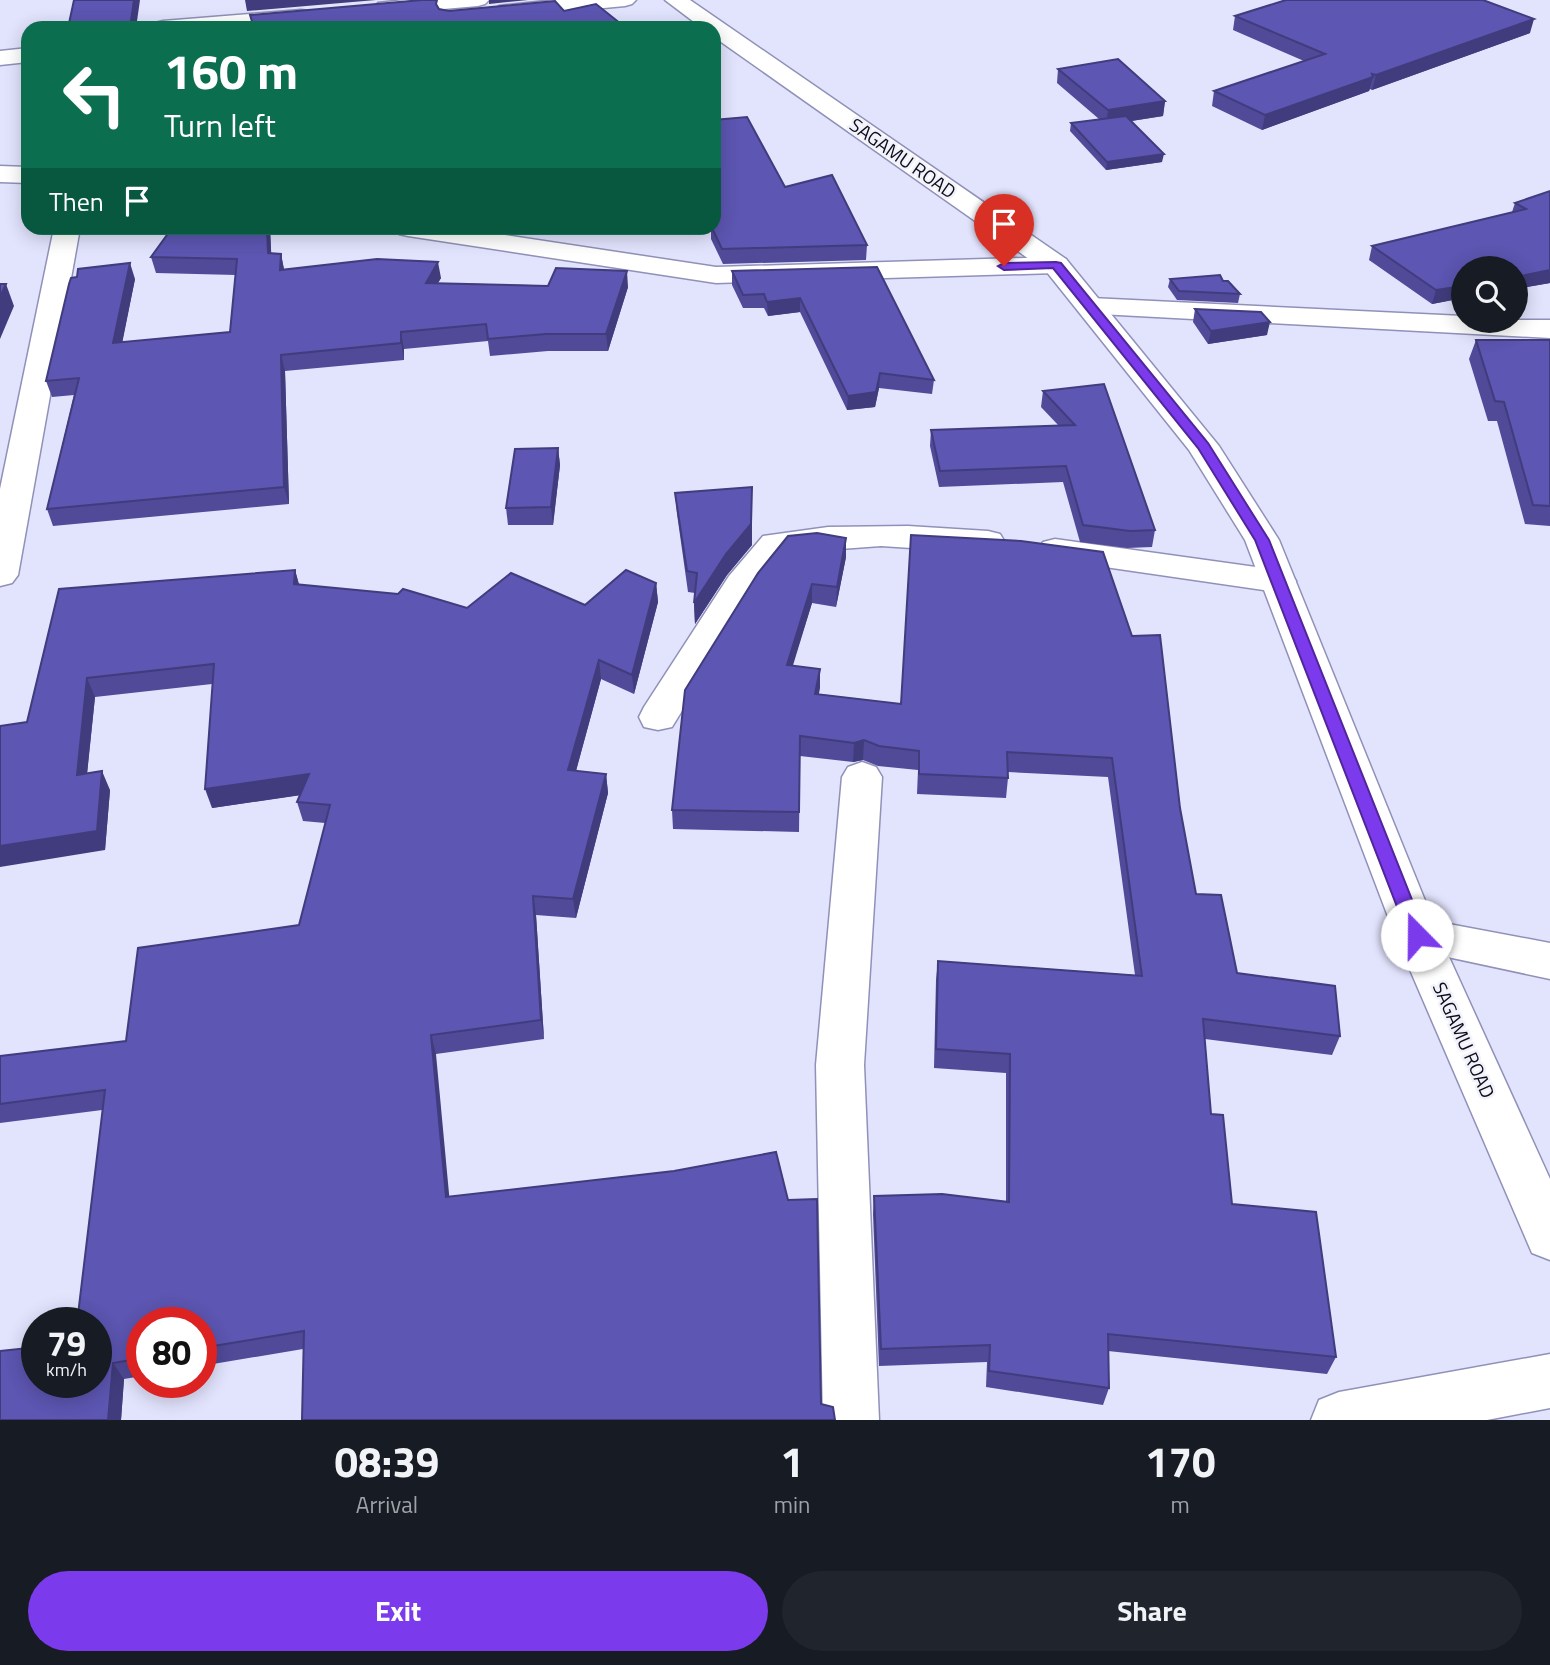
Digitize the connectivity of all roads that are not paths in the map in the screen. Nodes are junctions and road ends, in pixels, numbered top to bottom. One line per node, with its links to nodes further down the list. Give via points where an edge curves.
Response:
1 (478, 0): 2 (main road, via 373,16)
2 (625, 0)
3 (676, 0): 6 (main road, SAGAMU ROAD)
4 (327, 13): 5 (main road)
5 (240, 21)
6 (706, 21)
7 (721, 31): 16 (main road, SAGAMU ROAD)
8 (21, 41): 9 (main road)
9 (0, 43)
10 (21, 56): 11 (main road)
11 (0, 58)
12 (0, 174): 13 (main road)
13 (21, 175)
14 (66, 235): 19 (main road)
15 (454, 235): 16 (main road, via 716,275)
16 (1056, 265): 17 (main road, SAGAMU ROAD)
17 (1091, 306): 18 (main road); 20 (main road, SAGAMU ROAD, via 1203,446 1262,540)
18 (1550, 329)
19 (0, 575)
20 (1278, 581): 21 (main road, via 926,535 775,544 742,584); 23 (main road, SAGAMU ROAD)
21 (658, 717)
22 (862, 777): 27 (main road, via 840,1065)
23 (1417, 935): 24 (main road); 25 (main road, SAGAMU ROAD)
24 (1550, 961)
25 (1550, 1236)
26 (1550, 1381): 28 (main road)
27 (851, 1420)
28 (1339, 1420)

